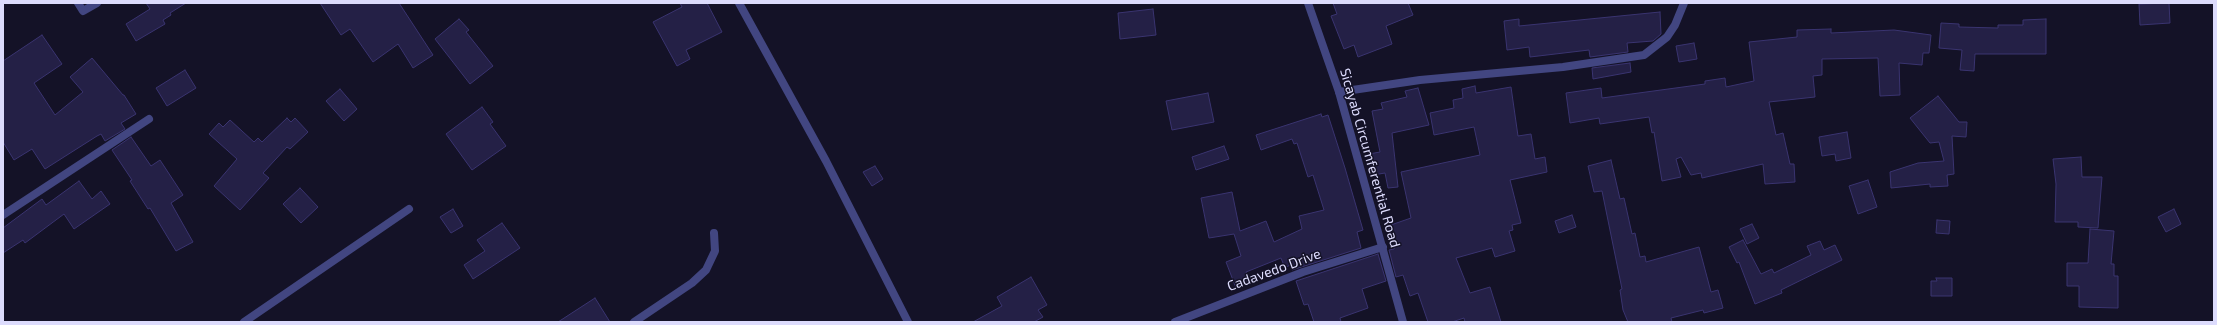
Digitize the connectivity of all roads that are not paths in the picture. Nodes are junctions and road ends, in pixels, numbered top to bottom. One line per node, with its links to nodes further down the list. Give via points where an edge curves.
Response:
1 (78, 3): 2 (street, via 83,11)
2 (97, 3)
3 (739, 3): 14 (street, via 826,161)
4 (1308, 3): 6 (street, Sicayab Circumferential Road)
5 (1684, 3): 6 (street, via 1667,37 1644,55 1563,67 1420,80)
6 (1339, 92): 11 (street, Sicayab Circumferential Road)
7 (149, 119): 9 (street)
8 (409, 209): 12 (street)
9 (3, 215)
10 (714, 233): 13 (street, via 715,251 706,270 692,283)
11 (1383, 247): 15 (street, Cadavedo Drive, via 1303,272); 16 (street, Sicayab Circumferential Road)
12 (244, 322)
13 (634, 322)
14 (908, 322)
15 (1175, 322)
16 (1403, 322)

